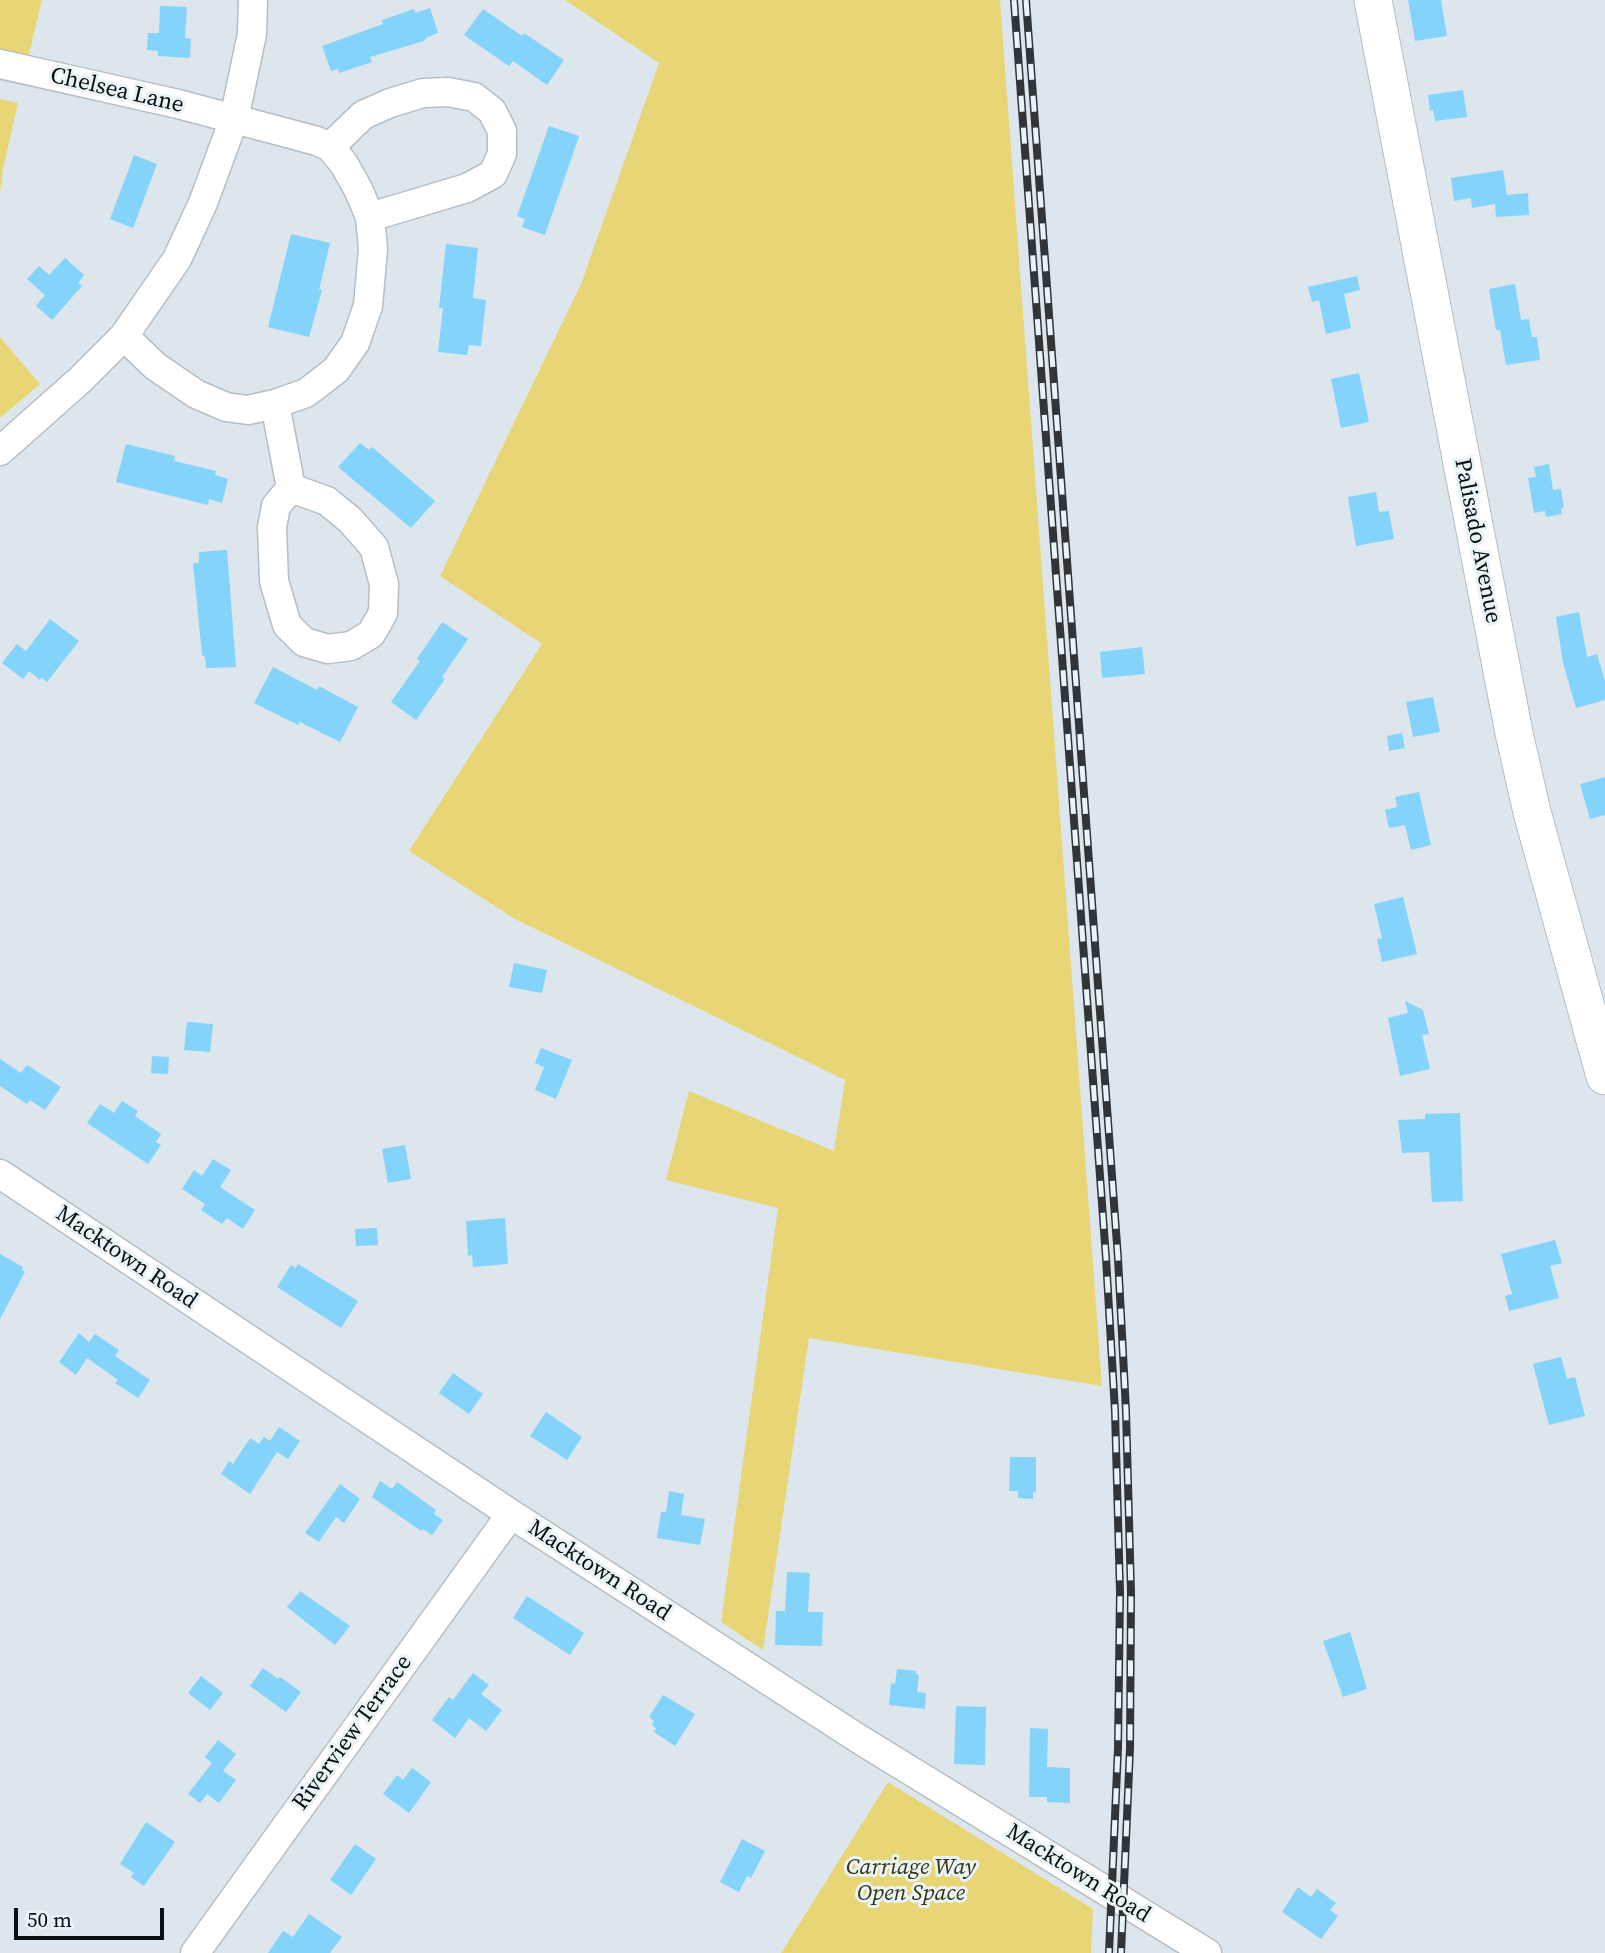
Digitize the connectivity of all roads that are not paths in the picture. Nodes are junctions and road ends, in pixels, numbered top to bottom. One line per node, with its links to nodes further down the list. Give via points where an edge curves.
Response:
1 (253, 0): 4 (street, via 252,34)
2 (1373, 0): 11 (main road, Palisado Avenue, via 1514,733)
3 (0, 64): 4 (street, Chelsea Lane)
4 (234, 119): 5 (street, Chelsea Lane); 7 (street, via 204,203 177,259)
5 (330, 147): 6 (street, via 344,164); 6 (street, via 363,115 423,93 474,97 492,111 502,131 502,154 493,174 467,188)
6 (370, 217): 8 (street, via 373,249 368,306 355,343 336,370 306,393)
7 (124, 336): 8 (street, via 155,366 196,394 247,410); 9 (street)
8 (275, 404): 10 (street)
9 (0, 451)
10 (291, 488): 10 (street, via 327,501 374,547 384,583 383,613 371,634 351,646 328,649 303,642 287,625 274,581 272,527 276,506)
11 (1605, 1076)
12 (0, 1174): 13 (street, Macktown Road)
13 (511, 1514): 14 (street, Riverview Terrace); 15 (street, Macktown Road, via 875,1749)
14 (195, 1953)
15 (1207, 1953)

